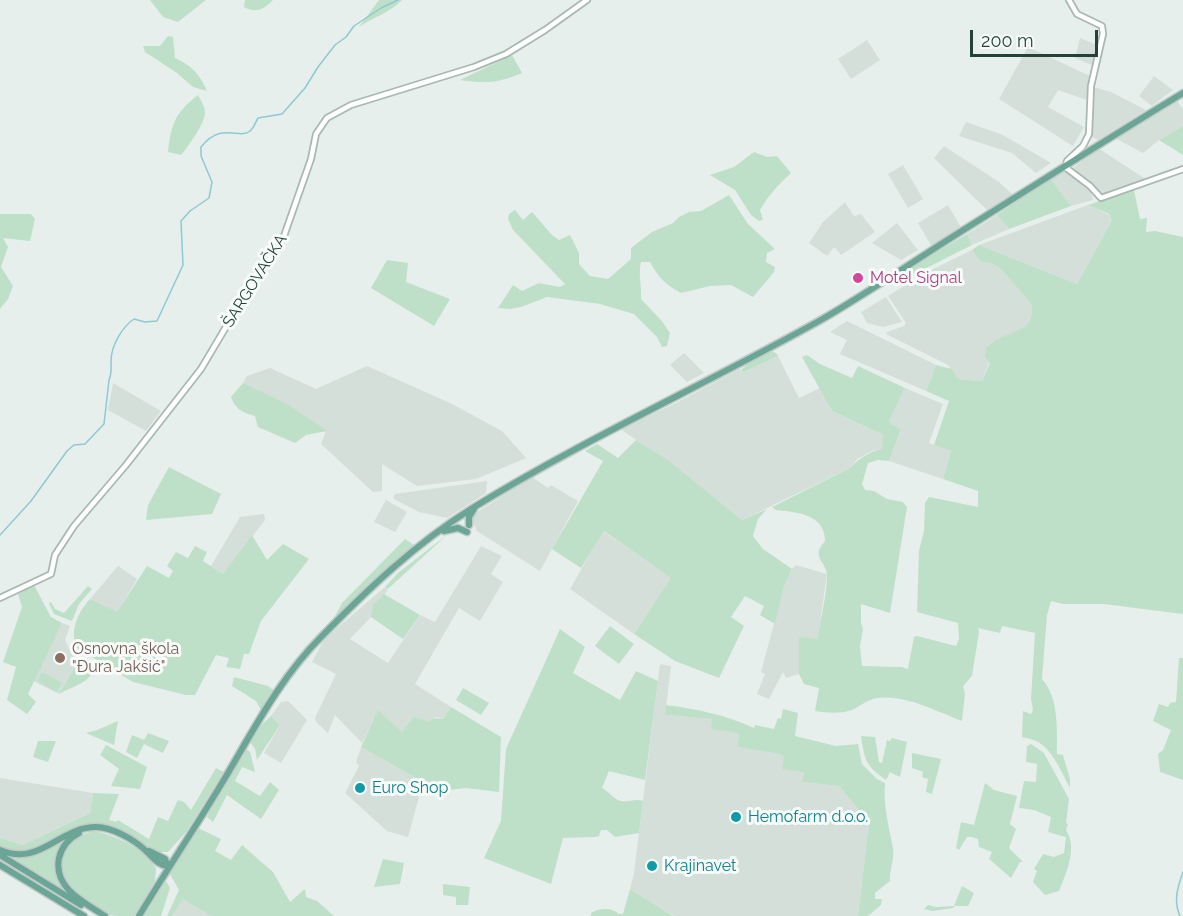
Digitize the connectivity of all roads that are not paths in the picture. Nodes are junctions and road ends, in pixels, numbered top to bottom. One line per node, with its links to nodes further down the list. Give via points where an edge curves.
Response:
1 (587, 0): 10 (street, ŠARGOVAČKA, via 506,54 351,105 327,117 316,134 284,236 201,369 74,526 55,555 51,574)
2 (1069, 0): 4 (street, via 1077,14 1102,26 1103,34 1091,86 1089,134)
3 (1183, 93): 4 (main road)
4 (1065, 167): 5 (street, via 1101,198); 6 (main road, via 823,318 536,470)
5 (1183, 169)
6 (481, 504): 7 (main road, via 470,514); 9 (main road)
7 (469, 525)
8 (467, 532): 9 (main road, via 453,528)
9 (435, 535): 12 (main road, via 385,574 316,642 265,709)
10 (0, 598)
11 (90, 828): 13 (main road, via 74,831 29,854); 14 (main road, via 116,832); 20 (main road, via 64,845 59,871 69,890)
12 (181, 846): 14 (main road); 16 (main road)
13 (0, 853): 19 (main road)
14 (157, 858): 16 (main road, via 165,859); 17 (main road)
15 (0, 865): 18 (main road)
16 (168, 866): 17 (main road)
17 (158, 883): 21 (main road)
18 (84, 916)
19 (99, 916)
20 (105, 916)
21 (139, 916)

